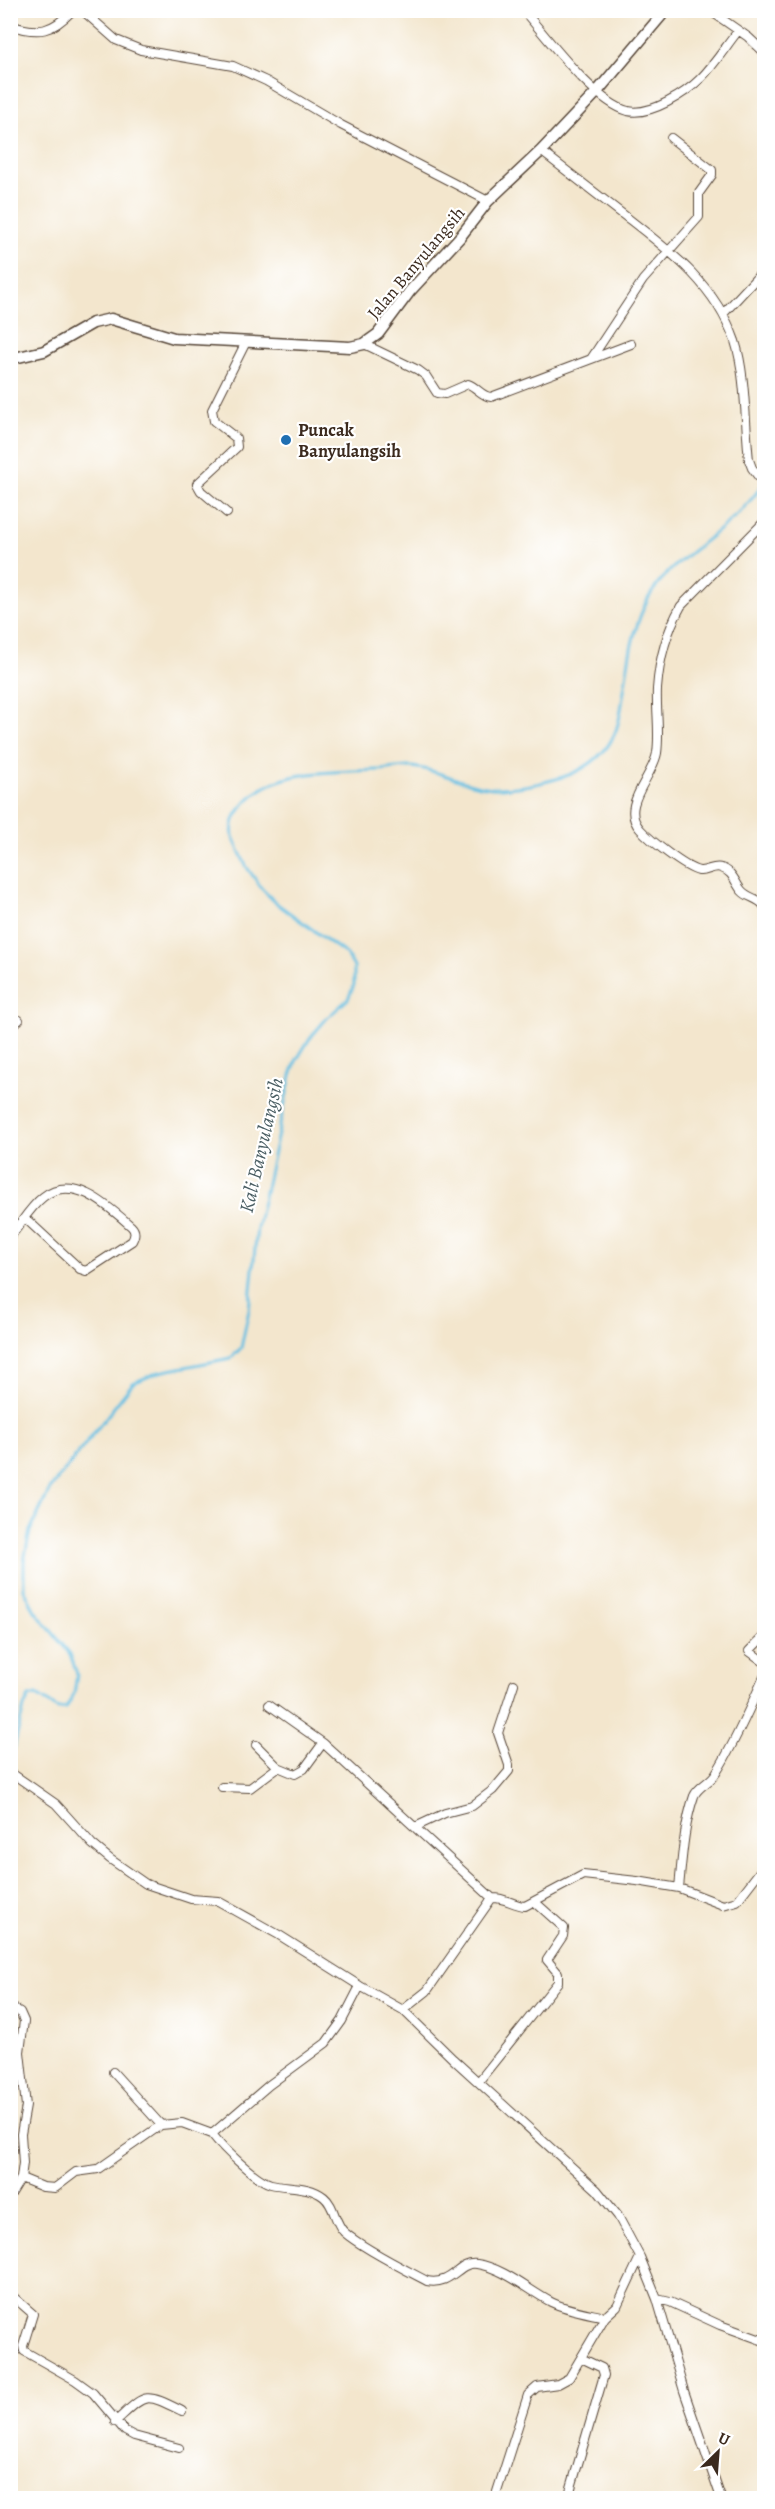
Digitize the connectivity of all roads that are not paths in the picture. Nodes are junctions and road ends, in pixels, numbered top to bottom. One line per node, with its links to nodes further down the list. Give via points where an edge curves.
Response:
1 (73, 10): 6 (street, via 50,30)
2 (82, 10): 12 (street, via 116,40 141,50 233,66 266,81 341,125)
3 (524, 10): 9 (street)
4 (666, 10): 9 (street, Jalan Banyulangsih)
5 (708, 10): 7 (street)
6 (10, 25)
7 (738, 31): 8 (street); 9 (street, via 700,78 665,104 645,111 626,111)
8 (765, 52)
9 (596, 93): 11 (street, Jalan Banyulangsih)
10 (671, 138): 13 (street, via 712,173 700,190 697,222)
11 (541, 151): 12 (street, Jalan Banyulangsih); 13 (street)
12 (488, 201): 17 (street, Jalan Banyulangsih, via 384,328)
13 (669, 250): 15 (street, via 693,271); 20 (street, via 643,280)
14 (765, 270): 15 (street)
15 (723, 314): 21 (street, via 737,351 752,468)
16 (246, 342): 17 (street, Jalan Banyulangsih, via 350,347); 19 (street, Jalan Banyulangsih, via 162,336 126,322 105,320 44,351); 22 (street, via 212,410 214,421 236,438 237,447 197,484)
17 (364, 344): 20 (street, via 418,370 440,394 468,384 483,395 496,396)
18 (631, 344): 20 (street)
19 (10, 359)
20 (590, 359)
21 (765, 484)
22 (227, 513)
23 (765, 522): 24 (street, via 681,606 672,623 657,689 657,754 633,811 640,830 685,864 700,871 723,868 745,894)
24 (765, 906)
25 (19, 1020): 26 (street)
26 (10, 1027)
27 (25, 1218): 27 (street, via 43,1197 58,1189 72,1189 88,1194 121,1217 135,1230 135,1236 86,1271); 28 (street)
28 (10, 1237)
29 (765, 1636): 30 (street, via 749,1652)
30 (765, 1662)
31 (765, 1677): 41 (street, via 713,1779 694,1798)
32 (514, 1684): 39 (street, via 498,1733 509,1771 472,1806)
33 (269, 1705): 34 (street)
34 (323, 1743): 36 (street, via 298,1774); 39 (street)
35 (256, 1745): 36 (street)
36 (278, 1767): 38 (street, via 245,1789)
37 (11, 1772): 44 (street, via 56,1804 92,1844 146,1884 190,1899 218,1901)
38 (222, 1787)
39 (415, 1827): 42 (street)
40 (765, 1866): 41 (street, via 731,1905)
41 (679, 1888): 43 (street, via 583,1875)
42 (492, 1898): 43 (street, via 525,1906); 46 (street, via 427,1991)
43 (535, 1902): 48 (street, via 564,1928 547,1960 558,1973 558,1982)
44 (360, 1986): 46 (street); 50 (street, via 326,2043)
45 (10, 2006): 51 (street, via 20,2012 24,2021 20,2052 26,2106 21,2134)
46 (403, 2010): 48 (street)
47 (113, 2072): 49 (street)
48 (479, 2081): 53 (street, via 597,2190 618,2216)
49 (161, 2125): 50 (street, via 182,2123); 51 (street, via 98,2169 76,2172 55,2188)
50 (212, 2134): 56 (street, via 270,2184 322,2195 331,2203 342,2230 427,2281 445,2281 468,2263 478,2264 512,2278 554,2304)
51 (21, 2178): 52 (street)
52 (10, 2196)
53 (640, 2258): 55 (street); 56 (street, via 617,2306)
54 (10, 2294): 60 (street, via 33,2314 22,2346 24,2351 93,2393)
55 (657, 2299): 57 (street); 64 (street)
56 (605, 2317): 58 (street)
57 (765, 2342)
58 (581, 2358): 62 (street, via 569,2378 537,2387 528,2395); 63 (street, via 602,2368 604,2376)
59 (182, 2411): 60 (street, via 146,2396)
60 (115, 2422): 61 (street, via 134,2436)
61 (179, 2448)
62 (495, 2499)
63 (568, 2499)
64 (721, 2499)

